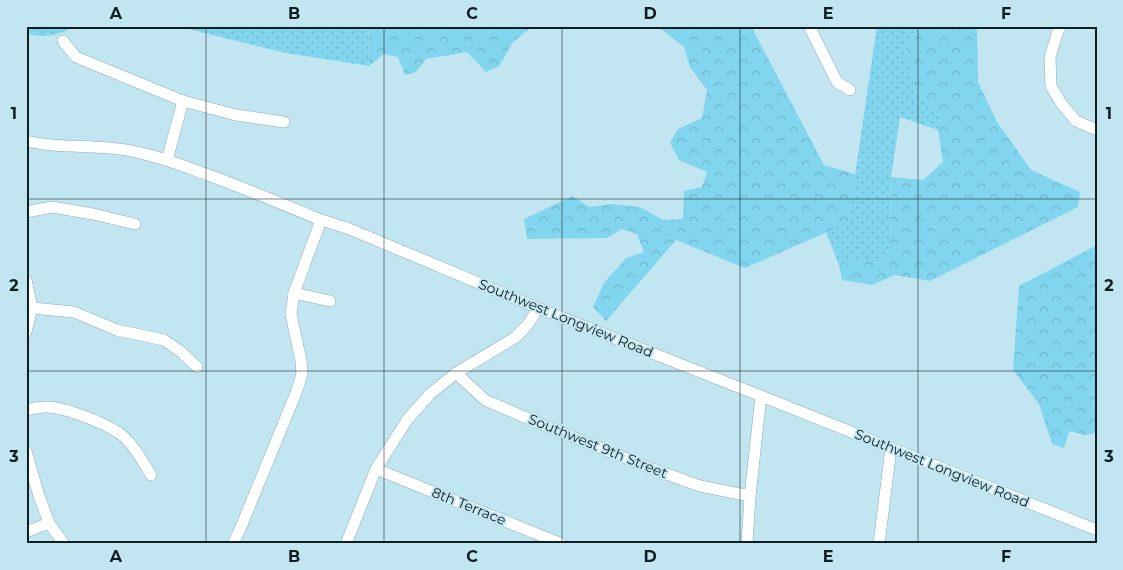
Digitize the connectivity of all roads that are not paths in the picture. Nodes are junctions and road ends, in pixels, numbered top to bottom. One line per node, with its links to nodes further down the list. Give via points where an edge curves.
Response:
1 (809, 26): 4 (street, via 837,82)
2 (1061, 26): 7 (street, via 1050,57 1051,86 1076,121)
3 (64, 41): 5 (street, via 76,57)
4 (850, 90)
5 (183, 101): 6 (street, via 236,115); 9 (street)
6 (284, 122)
7 (1097, 130)
8 (26, 141): 9 (street, Southwest Longview Road, via 62,147 125,150)
9 (167, 160): 11 (street, Southwest Longview Road)
10 (26, 212): 12 (street, via 52,207)
11 (321, 220): 14 (street); 17 (street, Southwest Longview Road)
12 (135, 224)
13 (26, 280): 16 (street)
14 (294, 294): 15 (street); 32 (street, via 291,314 302,374)
15 (330, 301)
16 (32, 308): 18 (street); 19 (street, via 74,312 117,330 164,340)
17 (538, 308): 20 (street, via 516,337); 21 (street, Southwest Longview Road)
18 (26, 332)
19 (197, 367)
20 (456, 374): 25 (street, via 430,394 407,420); 27 (street, Southwest 9th Street, via 485,400 543,425 700,486)
21 (762, 396): 23 (street, Southwest Longview Road); 27 (street)
22 (26, 410): 26 (street, via 47,407 71,411 109,427 124,436)
23 (891, 448): 29 (street, Southwest Longview Road); 36 (street)
24 (26, 451): 28 (street)
25 (376, 469): 33 (street); 34 (street, 8th Terrace)
26 (151, 475)
27 (750, 496): 35 (street)
28 (49, 523): 30 (street); 31 (street)
29 (1097, 530)
30 (26, 532)
31 (64, 544)
32 (233, 544)
33 (346, 544)
34 (562, 544)
35 (747, 544)
36 (879, 544)

